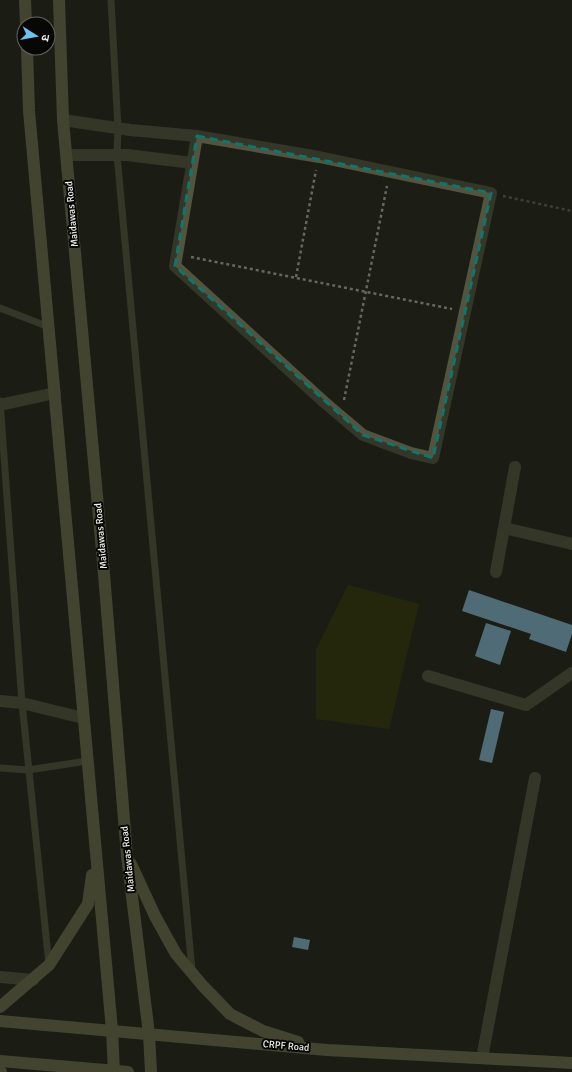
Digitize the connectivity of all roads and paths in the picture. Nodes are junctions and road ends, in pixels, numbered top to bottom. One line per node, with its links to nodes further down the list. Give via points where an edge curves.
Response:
1 (25, 0): 4 (street)
2 (59, 0): 6 (street, Maidawas Road)
3 (111, 0): 7 (lane)
4 (26, 16)
5 (27, 56): 21 (street, via 29,111)
6 (64, 120): 7 (street); 9 (street, Maidawas Road)
7 (118, 128): 8 (street); 10 (lane)
8 (197, 136): 11 (street); 12 (street)
9 (66, 155): 10 (street); 39 (street, Maidawas Road)
10 (117, 155): 12 (street); 41 (lane)
11 (319, 157): 13 (street); 17 (path)
12 (192, 163): 16 (street)
13 (390, 171): 14 (street); 18 (path)
14 (491, 193): 15 (path); 20 (street)
15 (572, 211)
16 (177, 254): 17 (path); 24 (street, via 175,266)
17 (296, 278): 18 (path)
18 (366, 292): 20 (path); 24 (path)
19 (0, 308): 21 (lane)
20 (467, 312): 24 (street, via 434,458 411,453 363,435)
21 (49, 328): 22 (street)
22 (55, 394): 23 (street); 33 (street)
23 (0, 403): 32 (lane)
24 (340, 416)
25 (515, 467): 26 (street)
26 (504, 528): 27 (street); 28 (street)
27 (572, 544)
28 (496, 572)
29 (572, 673): 30 (street, via 526,705)
30 (428, 676)
31 (0, 701): 32 (street)
32 (22, 703): 33 (street); 36 (lane)
33 (83, 718): 34 (street)
34 (87, 762): 36 (lane); 38 (street)
35 (0, 768): 36 (lane)
36 (28, 770): 40 (lane)
37 (534, 778): 49 (street)
38 (95, 854): 40 (street, via 88,904); 46 (street)
39 (127, 856): 41 (street, via 176,954); 47 (street, Maidawas Road)
40 (49, 965): 43 (street)
41 (192, 973): 48 (street, via 230,1014 263,1032)
42 (0, 977): 43 (street)
43 (33, 980): 44 (street)
44 (0, 1007)
45 (0, 1020): 46 (street, CRPF Road)
46 (112, 1030): 47 (street, CRPF Road); 52 (street)
47 (148, 1034): 48 (street, CRPF Road); 54 (street, Maidawas Road)
48 (327, 1050): 49 (street, CRPF Road)
49 (482, 1058): 51 (street, CRPF Road)
50 (0, 1061): 52 (street)
51 (572, 1064)
52 (114, 1071): 53 (street)
53 (128, 1072)
54 (151, 1072)

